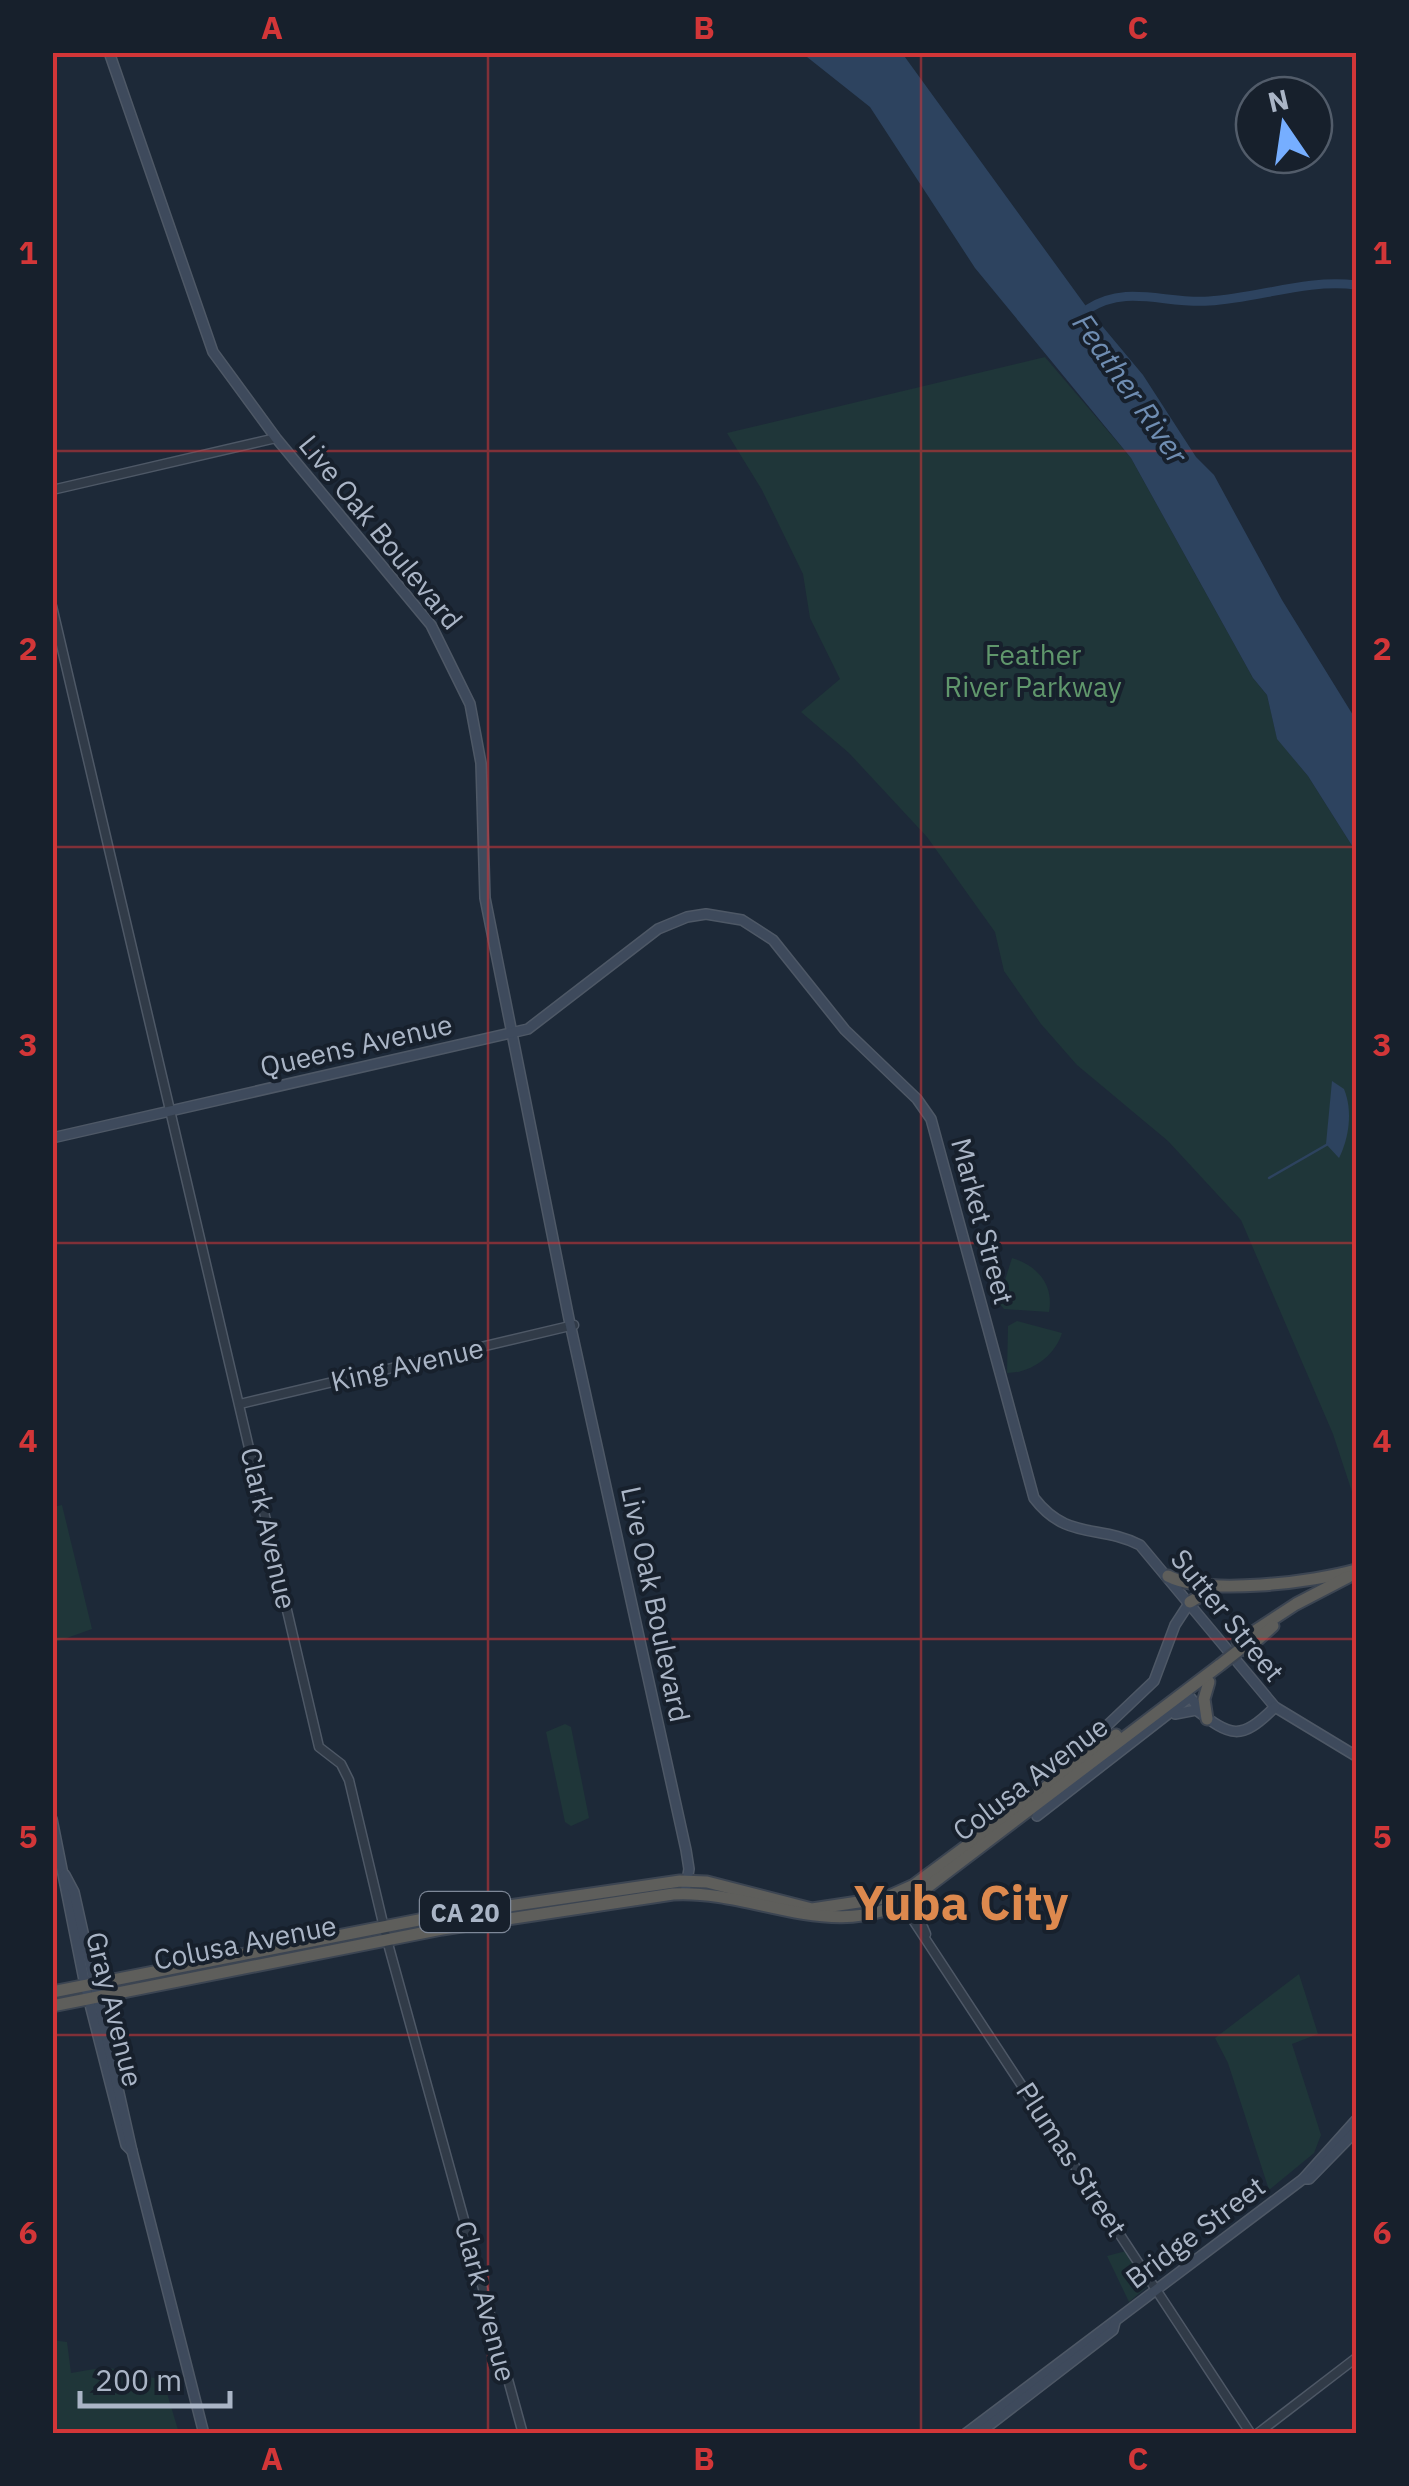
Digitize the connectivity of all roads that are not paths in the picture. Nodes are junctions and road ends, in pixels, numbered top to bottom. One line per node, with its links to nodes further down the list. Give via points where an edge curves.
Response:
1 (109, 52): 2 (main road, Live Oak Boulevard, via 204,334)
2 (276, 438): 3 (street); 6 (main road, Live Oak Boulevard, via 425,617 462,683 481,763 485,898)
3 (52, 490)
4 (52, 606): 7 (street, Clark Avenue)
5 (643, 941): 6 (main road, Queens Avenue, via 538,1024); 11 (main road, Market Street, via 697,915 753,925 781,949 845,1030 920,1102 938,1137 1028,1485)
6 (513, 1032): 7 (main road, Queens Avenue); 9 (main road, Live Oak Boulevard)
7 (171, 1112): 8 (main road, Queens Avenue); 10 (street, Clark Avenue)
8 (52, 1138)
9 (574, 1325): 10 (street, King Avenue); 29 (main road, Live Oak Boulevard, via 686,1850)
10 (240, 1404): 31 (street, Clark Avenue, via 319,1747 349,1780)
11 (1057, 1522): 13 (main road, Sutter Street, via 1126,1538)
12 (1356, 1574): 14 (highway); 16 (highway, Colusa Avenue / CA 20); 16 (highway, Colusa Avenue / CA 20, via 1296,1604)
13 (1168, 1576): 14 (highway, via 1188,1584); 15 (main road, Sutter Street)
14 (1224, 1584): 15 (highway)
15 (1190, 1602): 20 (main road, Sutter Street); 24 (main road, via 1154,1681)
16 (1243, 1647): 17 (highway, Colusa Avenue / CA 20, bridge)
17 (1220, 1665): 18 (highway); 24 (highway, Colusa Avenue / CA 20); 27 (highway, Colusa Avenue / CA 20)
18 (1208, 1682): 19 (highway); 22 (highway)
19 (1190, 1697): 21 (main road, Colusa Avenue); 22 (main road)
20 (1275, 1708): 22 (main road, via 1238,1732 1223,1732); 23 (main road, Sutter Street)
21 (1164, 1718): 22 (main road, via 1190,1709); 25 (main road, Colusa Avenue)
22 (1207, 1719)
23 (1356, 1756)
24 (1046, 1784): 30 (highway, Colusa Avenue / CA 20)
25 (1037, 1816): 27 (highway)
26 (52, 1820): 32 (main road, Gray Avenue, via 74,1892)
27 (1009, 1825): 30 (highway, Colusa Avenue / CA 20)
28 (952, 1880): 30 (highway)
29 (687, 1887): 30 (highway, Colusa Avenue / CA 20, via 826,1918); 31 (highway, Colusa Avenue / CA 20)
30 (909, 1895): 40 (street, Plumas Street, via 926,1934)
31 (386, 1934): 32 (highway, Colusa Avenue / CA 20); 44 (street, Clark Avenue)
32 (92, 1991): 33 (highway, Colusa Avenue / CA 20); 34 (highway, Colusa Avenue / CA 20); 43 (main road, Gray Avenue)
33 (52, 1992)
34 (52, 2006)
35 (1356, 2120): 39 (main road, Bridge Street)
36 (1356, 2131): 38 (main road, Bridge Street)
37 (1356, 2144): 38 (main road)
38 (1336, 2156): 39 (main road, Bridge Street)
39 (1303, 2178): 40 (main road, Bridge Street)
40 (1157, 2290): 41 (main road, Bridge Street); 47 (street, Plumas Street)
41 (1115, 2322): 45 (main road, Bridge Street); 46 (main road, Bridge Street)
42 (1356, 2358): 47 (street)
43 (204, 2434)
44 (523, 2434)
45 (965, 2434)
46 (978, 2434)
47 (1254, 2434)

